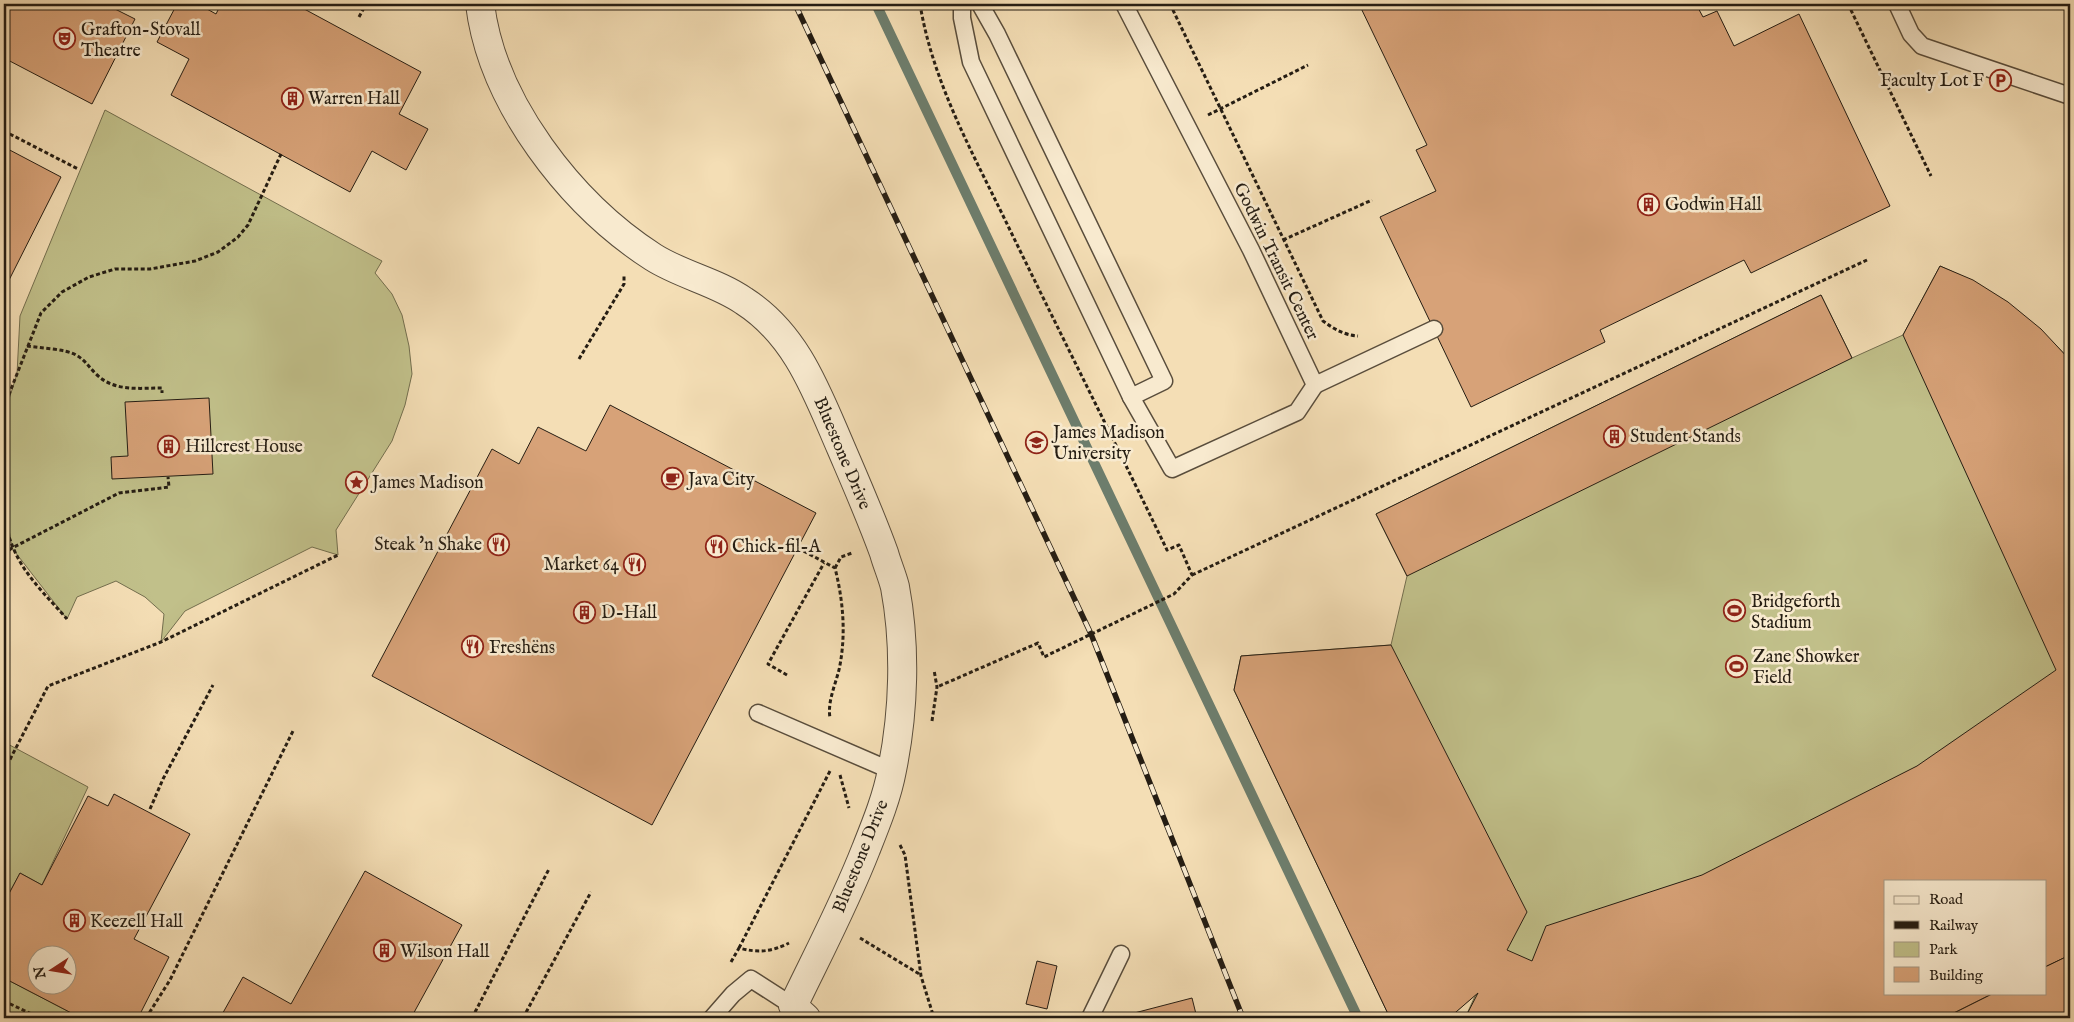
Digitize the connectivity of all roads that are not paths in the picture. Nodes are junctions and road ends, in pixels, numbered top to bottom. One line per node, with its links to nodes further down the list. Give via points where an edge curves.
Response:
1 (480, 4): 11 (street, Bluestone Drive, via 496,66 521,120 587,204 655,259 744,300 777,328 808,372 874,526 894,584 902,636 902,693)
2 (962, 4): 9 (lane, via 971,62)
3 (980, 4): 9 (lane, via 1164,381)
4 (1124, 4): 8 (lane, Godwin Transit Center, via 1251,250)
5 (1897, 4): 6 (lane, via 1911,34 1922,46)
6 (2070, 96)
7 (1434, 328): 8 (lane)
8 (1315, 386): 9 (lane, via 1297,412 1172,469)
9 (1131, 397)
10 (758, 713): 11 (lane, via 835,753)
11 (892, 770): 13 (street, Bluestone Drive, via 878,818)
12 (1121, 954): 15 (lane)
13 (800, 1012): 14 (lane, via 751,979)
14 (712, 1018)
15 (1090, 1018)

